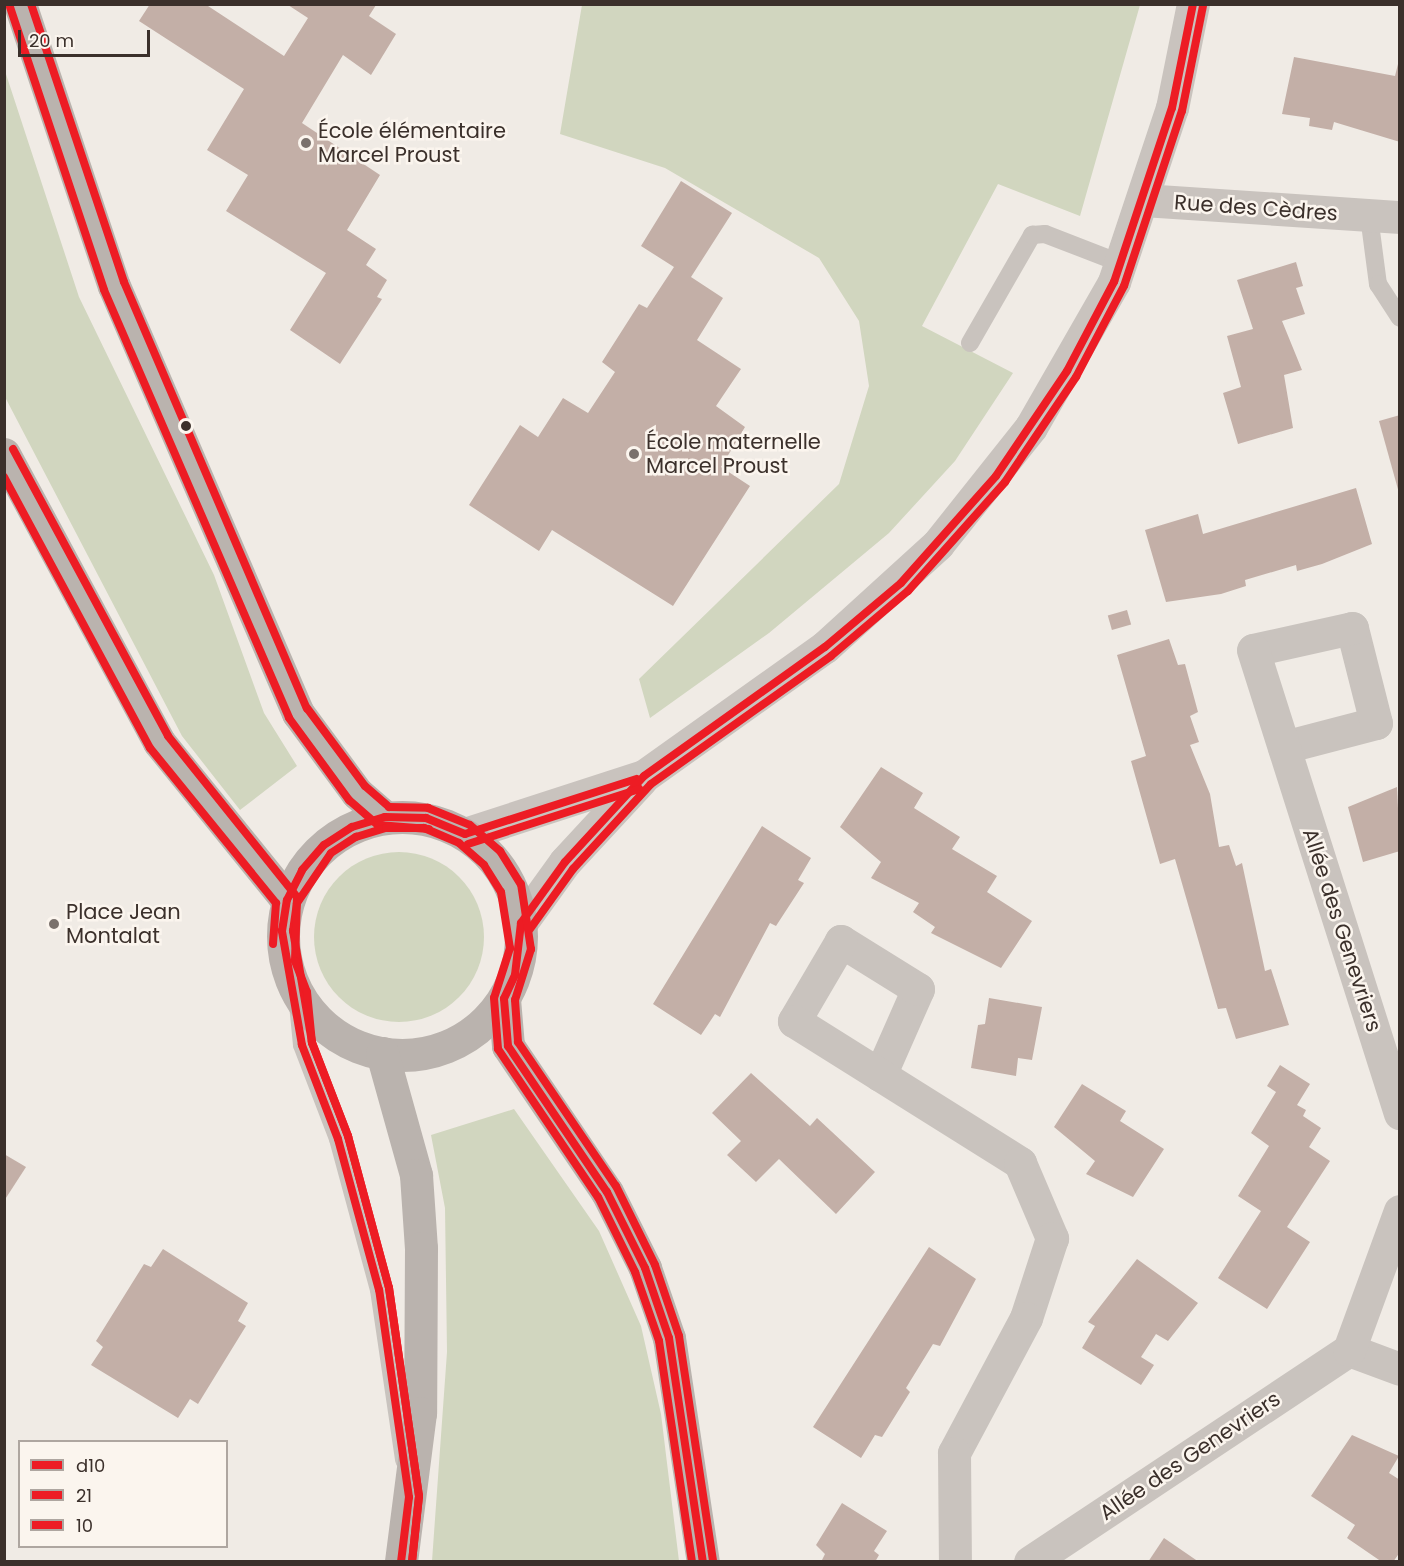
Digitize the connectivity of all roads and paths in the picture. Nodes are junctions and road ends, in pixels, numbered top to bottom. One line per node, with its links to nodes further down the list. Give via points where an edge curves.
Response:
1 (20, 4): 11 (main road, via 114,286 298,712 357,793)
2 (1193, 4): 3 (street, via 1172,108)
3 (1143, 200): 4 (street, Rue des Cèdres); 5 (street)
4 (1384, 216): 6 (lane, Rue des Cèdres, via 1378,284)
5 (1120, 263): 7 (lane, via 1045,234 1032,235); 10 (street, via 1031,427 938,544 825,647)
6 (1400, 318)
7 (970, 343)
8 (4, 454): 13 (main road, via 159,742)
9 (1284, 747): 19 (street, Allée des Genevriers)
10 (644, 776): 12 (street); 14 (street, via 565,862)
11 (385, 817): 12 (main road, via 426,818); 13 (main road, via 352,827 324,844 302,870)
12 (465, 834): 14 (main road, via 492,858 511,888)
13 (287, 900): 15 (main road, via 284,953)
14 (521, 923): 16 (main road, via 517,966)
15 (297, 994): 17 (main road, via 319,1022 348,1043); 23 (lane, via 302,1045 338,1139 379,1290)
16 (504, 999): 17 (main road, via 481,1026 451,1045 417,1054); 25 (main road, via 508,1046 607,1192 645,1269 669,1338)
17 (382, 1053): 23 (main road, via 416,1174 421,1248 420,1413)
18 (880, 1075): 26 (street, via 1020,1163 1052,1238 1026,1318 954,1453)
19 (1400, 1113)
20 (1400, 1211): 21 (street)
21 (1349, 1350): 22 (street); 27 (street, Allée des Genevriers)
22 (1400, 1369)
23 (409, 1497): 24 (main road)
24 (401, 1562)
25 (703, 1562)
26 (955, 1562)
27 (1030, 1562)

